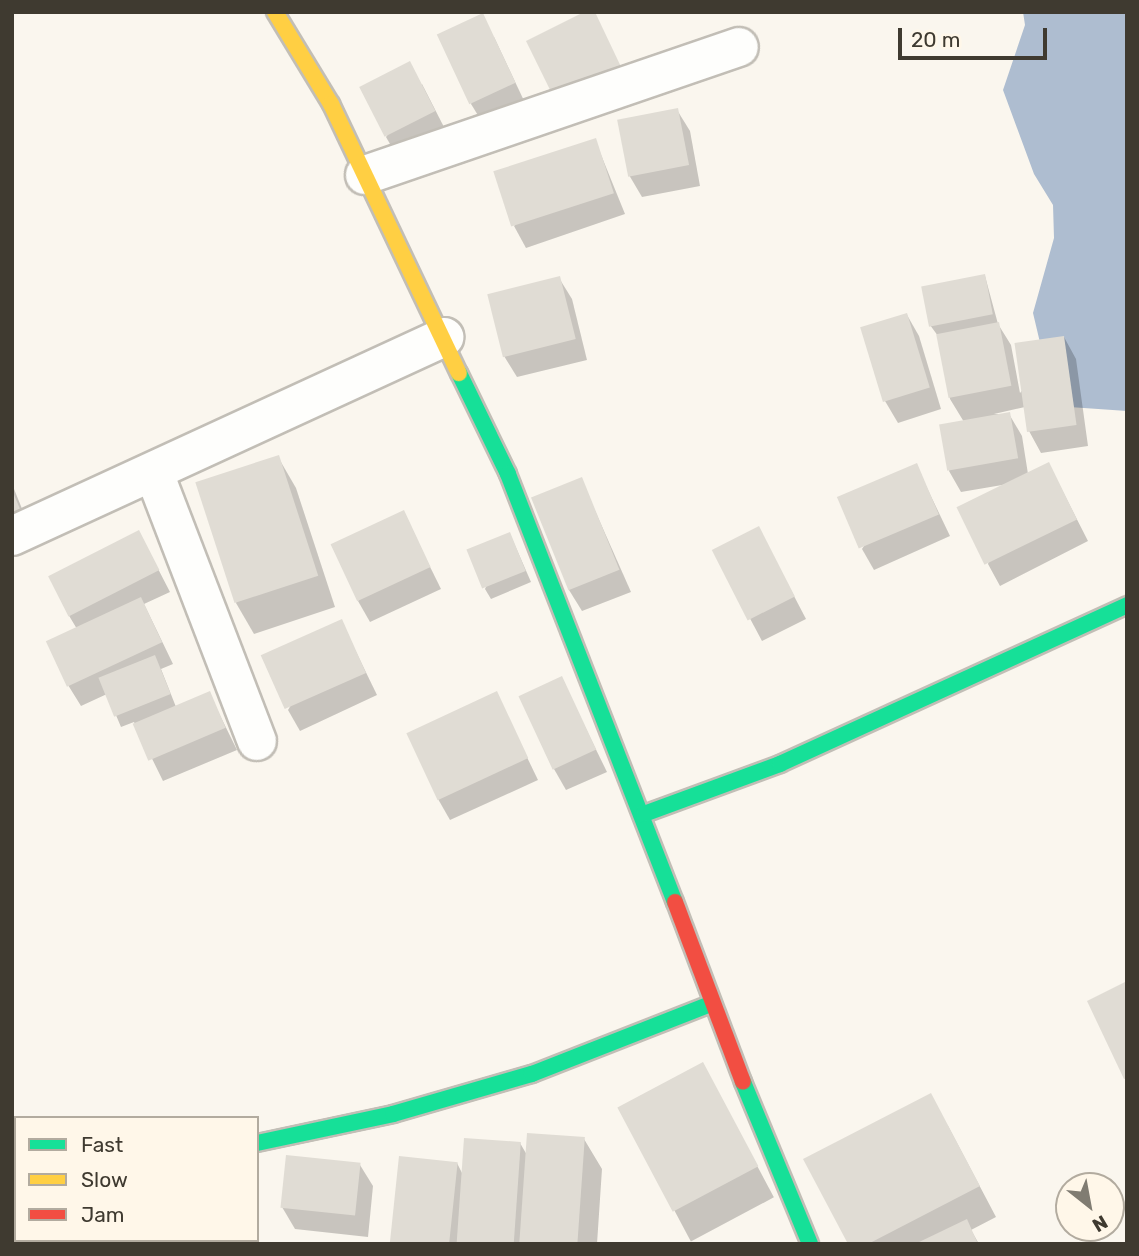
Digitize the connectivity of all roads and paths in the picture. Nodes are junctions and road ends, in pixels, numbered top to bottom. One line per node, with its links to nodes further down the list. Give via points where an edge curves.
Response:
1 (275, 12): 3 (street, via 331,104)
2 (739, 47): 3 (street)
3 (365, 175): 4 (street)
4 (444, 337): 5 (street); 9 (street, via 508,474)
5 (153, 473): 6 (street); 8 (street)
6 (12, 536)
7 (1127, 605): 9 (street, via 780,764)
8 (257, 741)
9 (644, 814): 10 (street)
10 (711, 1004): 11 (street, via 532,1074 393,1114); 12 (street)
11 (259, 1143)
12 (810, 1244)

